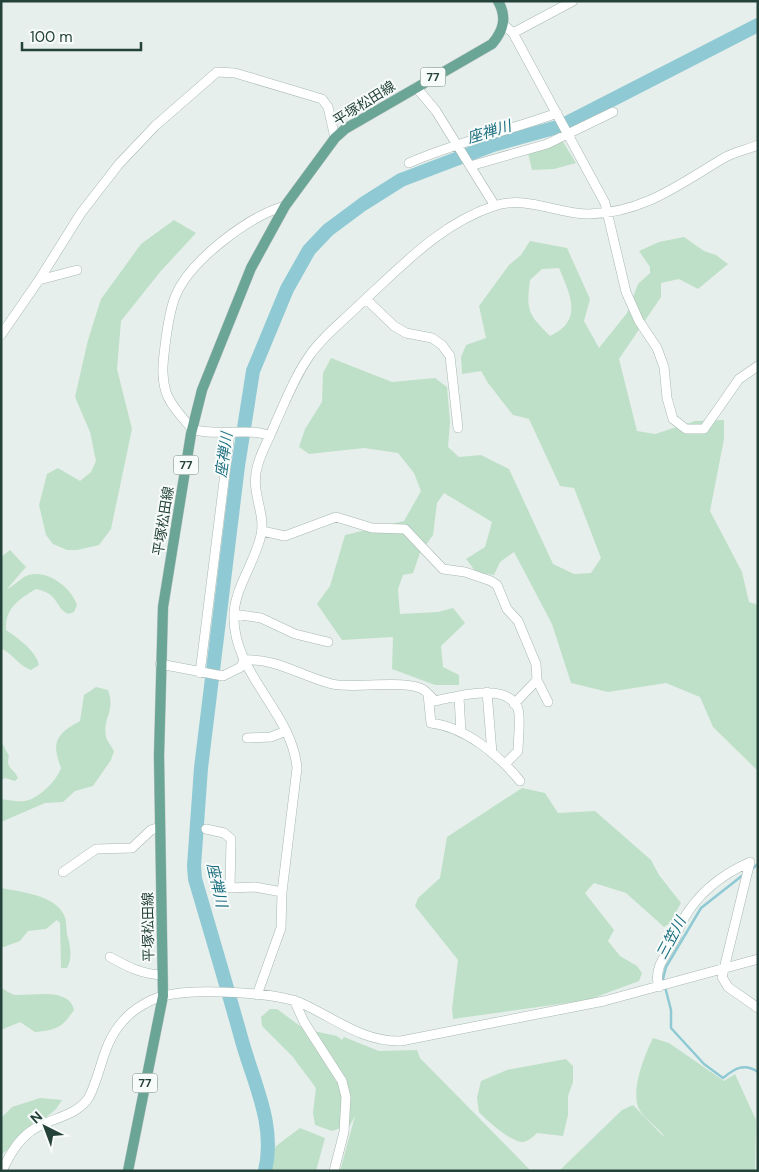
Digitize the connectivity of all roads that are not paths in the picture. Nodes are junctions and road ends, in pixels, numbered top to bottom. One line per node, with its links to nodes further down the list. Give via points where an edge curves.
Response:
1 (498, 1): 3 (main road)
2 (573, 1): 4 (street)
3 (504, 25): 4 (street); 5 (main road, 平塚松田線 / 77, via 492,44)
4 (512, 33): 7 (street)
5 (416, 87): 9 (main road, 平塚松田線 / 77); 11 (street, via 436,111)
6 (613, 112): 8 (street)
7 (557, 113): 8 (street); 11 (street)
8 (567, 133): 13 (street, via 532,149); 16 (street)
9 (335, 138): 14 (main road, 平塚松田線 / 77); 18 (street, via 328,107 322,99 235,73 217,72 155,126 119,164 81,214)
10 (758, 145): 16 (street, via 723,158 662,196 637,207)
11 (457, 146): 12 (street); 13 (street)
12 (409, 163)
13 (470, 166): 15 (street)
14 (285, 206): 23 (main road, 平塚松田線 / 77, via 250,268 202,390); 23 (street, via 252,222 206,256 175,296 162,375 166,394)
15 (495, 206): 16 (street, via 518,203 587,214); 19 (street, via 447,229 426,244)
16 (609, 212): 21 (street, via 626,292 639,321 657,348 674,419 686,429 704,429 738,379)
17 (77, 270): 18 (street)
18 (40, 280): 20 (street)
19 (366, 299): 22 (street, via 394,326 406,333 432,338 450,356); 25 (street, via 311,353)
20 (1, 334)
21 (758, 366)
22 (458, 428)
23 (192, 429): 24 (street); 30 (main road, 平塚松田線 / 77, via 163,607)
24 (231, 433): 25 (street, via 264,433); 31 (street)
25 (270, 436): 26 (street, via 254,480)
26 (262, 531): 27 (street); 32 (street, via 285,536 336,517 372,528 405,529 442,569 465,572 497,585 536,664)
27 (234, 614): 28 (street, via 261,618 295,634); 29 (street)
28 (328, 642)
29 (244, 660): 31 (street, via 241,667 221,676); 34 (street, via 278,663 334,684 380,684 417,688); 38 (street)
30 (160, 664): 31 (street); 44 (main road, 平塚松田線 / 77)
31 (202, 673)
32 (537, 680): 36 (street); 37 (street)
33 (487, 692): 35 (street); 37 (street, via 499,694); 41 (street)
34 (428, 694): 35 (street, via 435,701); 39 (street, via 431,723 448,725)
35 (459, 697): 39 (street)
36 (548, 702)
37 (514, 704): 42 (street, via 518,709 518,751)
38 (286, 731): 40 (street); 47 (street, via 297,768)
39 (461, 732): 41 (street)
40 (247, 738)
41 (492, 754): 42 (street)
42 (506, 763): 43 (street)
43 (520, 781)
44 (160, 827): 46 (street, via 151,830 132,848 96,849); 51 (main road, 平塚松田線 / 77)
45 (206, 829): 47 (street, via 224,833 231,839 230,888)
46 (63, 872)
47 (282, 892): 53 (street, via 281,928)
48 (110, 957): 51 (street, via 144,974)
49 (758, 959): 50 (street)
50 (725, 968): 52 (street); 52 (street, via 750,862 711,886 693,904 660,962); 56 (street, via 722,977 728,987)
51 (162, 975): 54 (main road, 平塚松田線 / 77)
52 (659, 987): 55 (street, via 604,1002 401,1041 383,1041 355,1033)
53 (257, 995): 54 (street); 55 (street)
54 (163, 996): 57 (street, via 132,1012 113,1033 88,1098 80,1107 30,1131 18,1143); 58 (main road, 平塚松田線 / 77)
55 (294, 1000): 59 (street, via 304,1022 342,1081 346,1097 344,1132)
56 (758, 1008)
57 (2, 1171)
58 (128, 1171)
59 (334, 1171)

